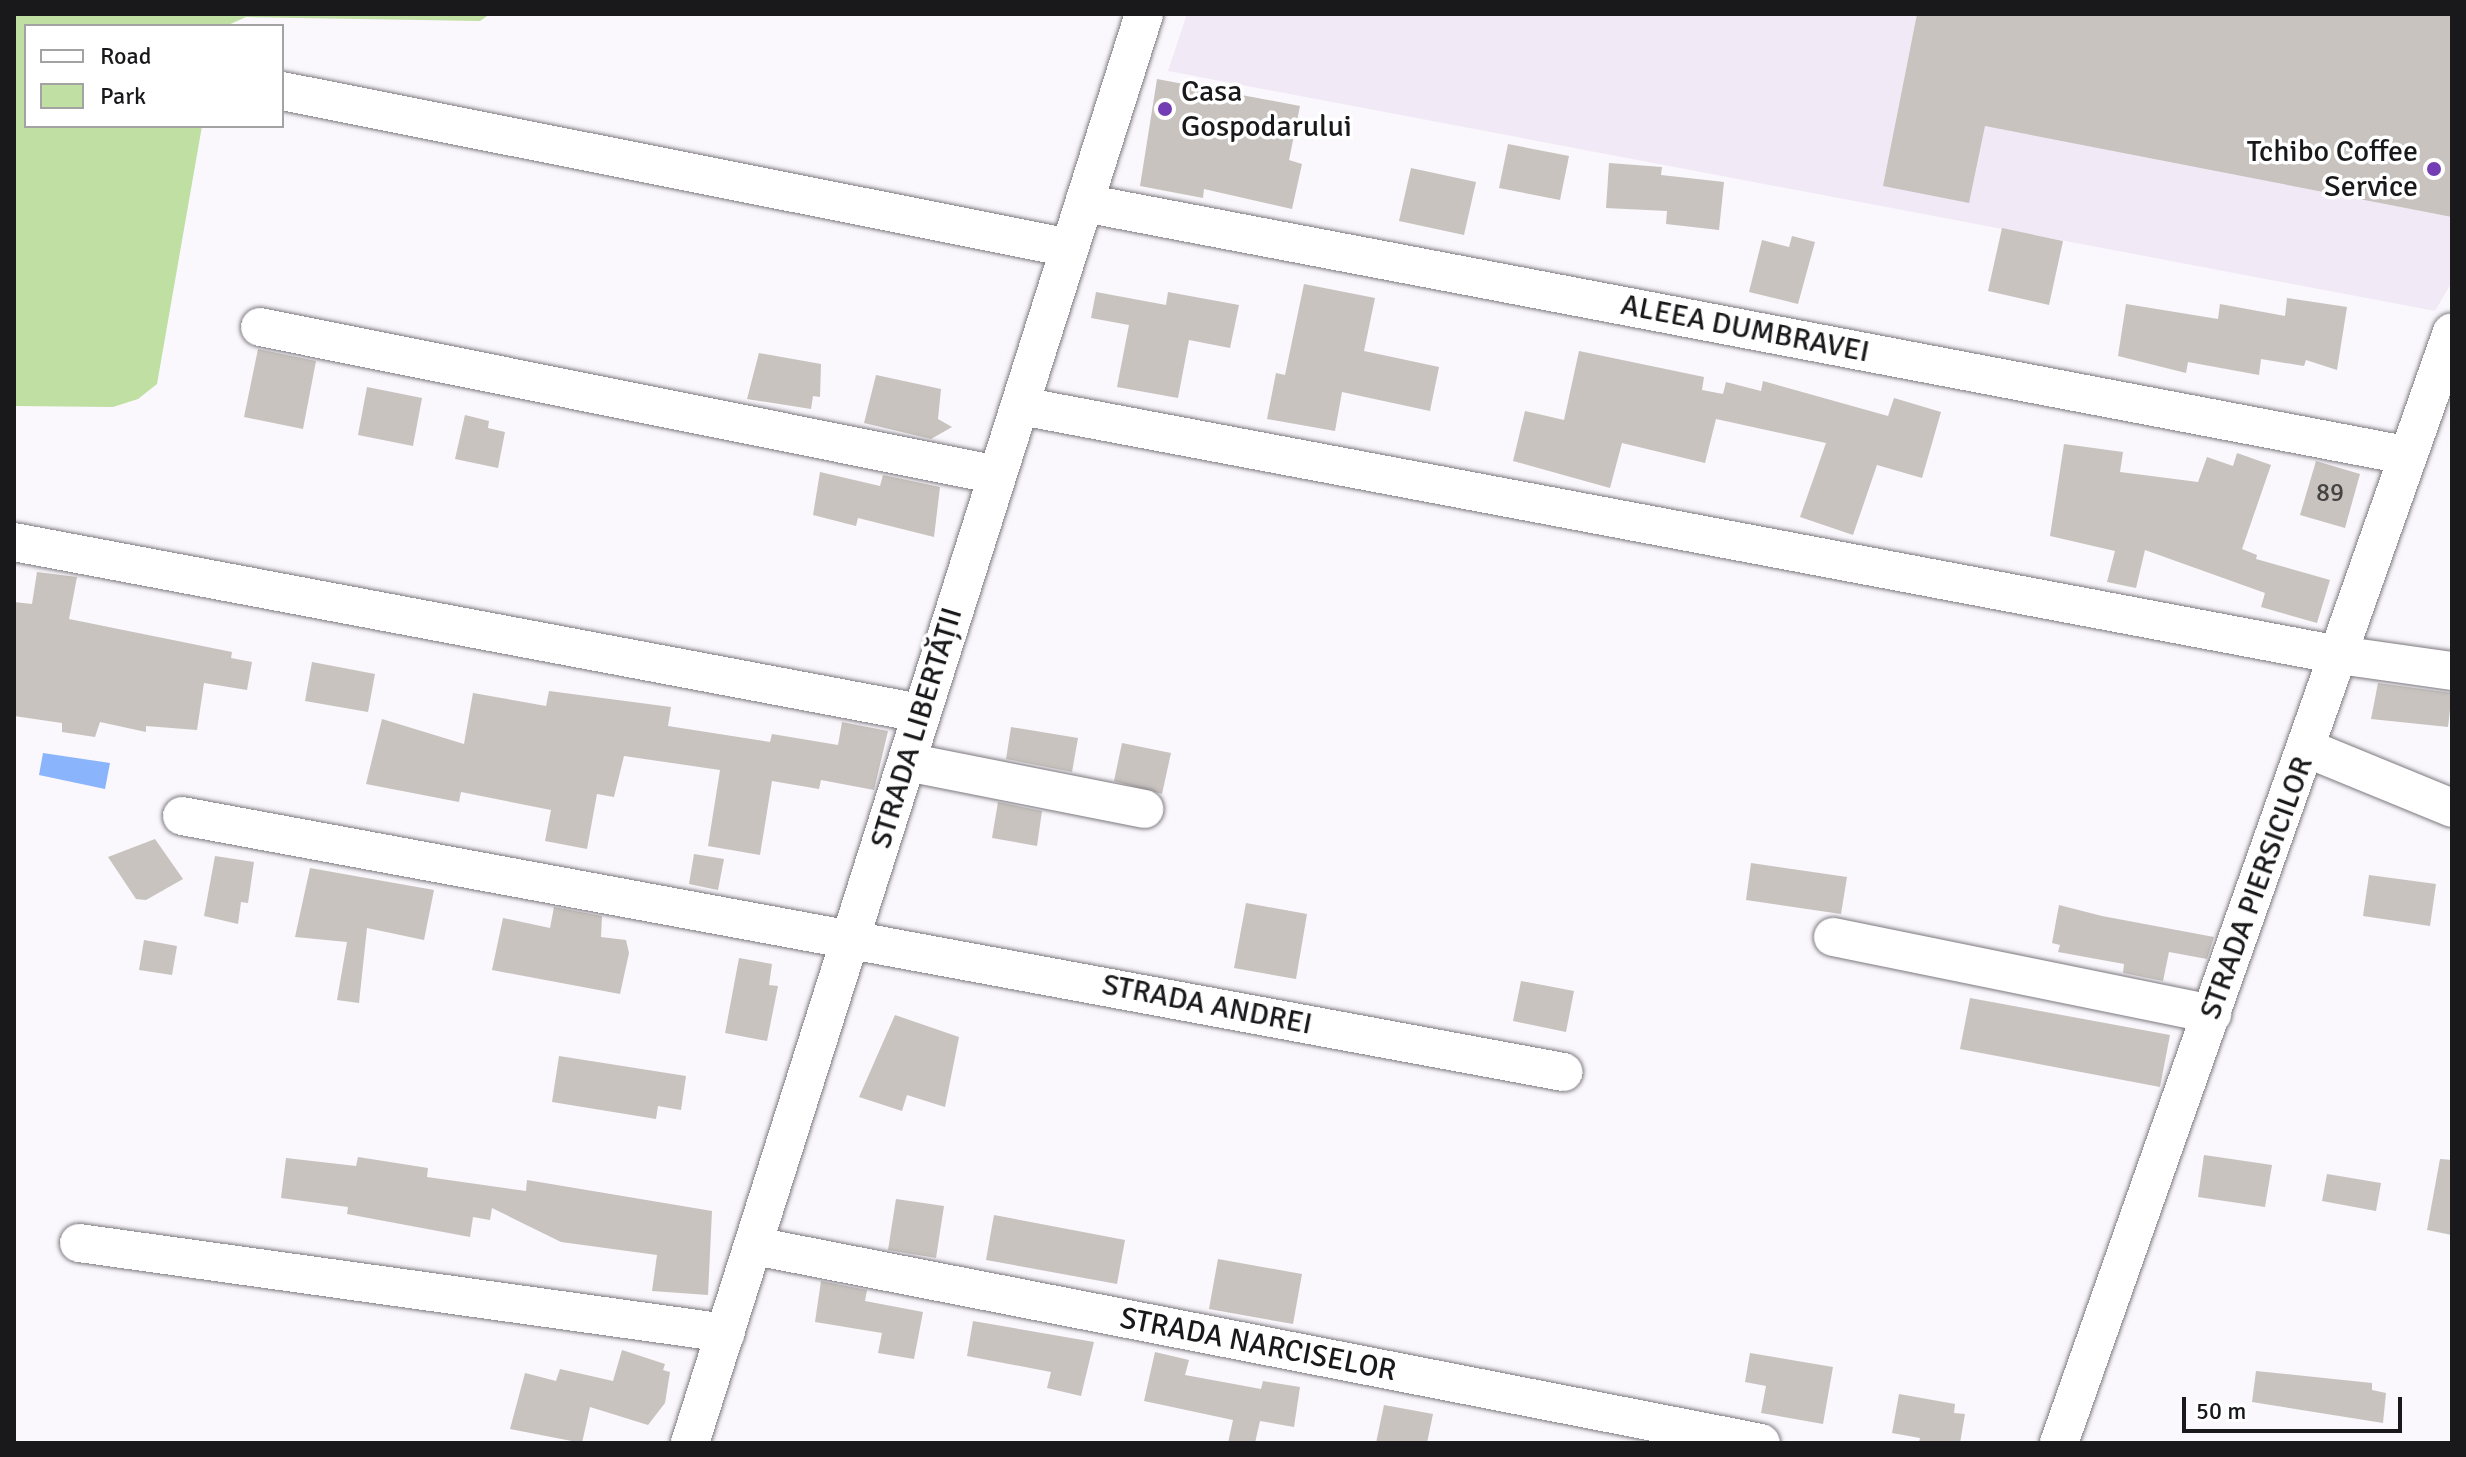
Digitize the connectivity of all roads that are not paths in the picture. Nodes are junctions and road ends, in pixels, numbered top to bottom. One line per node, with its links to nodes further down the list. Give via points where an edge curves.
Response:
1 (1144, 14): 3 (street, STRADA LIBERTĂȚII)
2 (284, 91): 4 (street)
3 (1084, 203): 4 (street, STRADA LIBERTĂȚII); 8 (street, ALEEA DUMBRAVEI)
4 (1070, 248): 7 (street, STRADA LIBERTĂȚII)
5 (260, 327): 9 (street)
6 (2452, 332): 8 (street, STRADA PIERSICILOR)
7 (1021, 406): 9 (street, STRADA LIBERTĂȚII); 11 (street)
8 (2405, 455): 11 (street, STRADA PIERSICILOR)
9 (997, 475): 13 (street, STRADA LIBERTĂȚII)
10 (14, 542): 13 (street)
11 (2339, 655): 12 (street); 14 (street, STRADA PIERSICILOR)
12 (2452, 671)
13 (920, 713): 15 (street, STRADA LIBERTĂȚII)
14 (2306, 748): 16 (street); 21 (street, STRADA PIERSICILOR)
15 (907, 762): 17 (street); 20 (street, STRADA LIBERTĂȚII)
16 (2452, 808)
17 (1144, 809)
18 (182, 816): 20 (street, STRADA ANDREI)
19 (1833, 937): 21 (street)
20 (851, 939): 22 (street, STRADA ANDREI); 24 (street, STRADA LIBERTĂȚII)
21 (2212, 1014): 28 (street, STRADA PIERSICILOR)
22 (1563, 1072)
23 (79, 1243): 25 (street)
24 (755, 1246): 25 (street, STRADA LIBERTĂȚII); 27 (street, STRADA NARCISELOR)
25 (726, 1333): 26 (street, STRADA LIBERTĂȚII)
26 (690, 1443)
27 (1761, 1443)
28 (2059, 1443)

